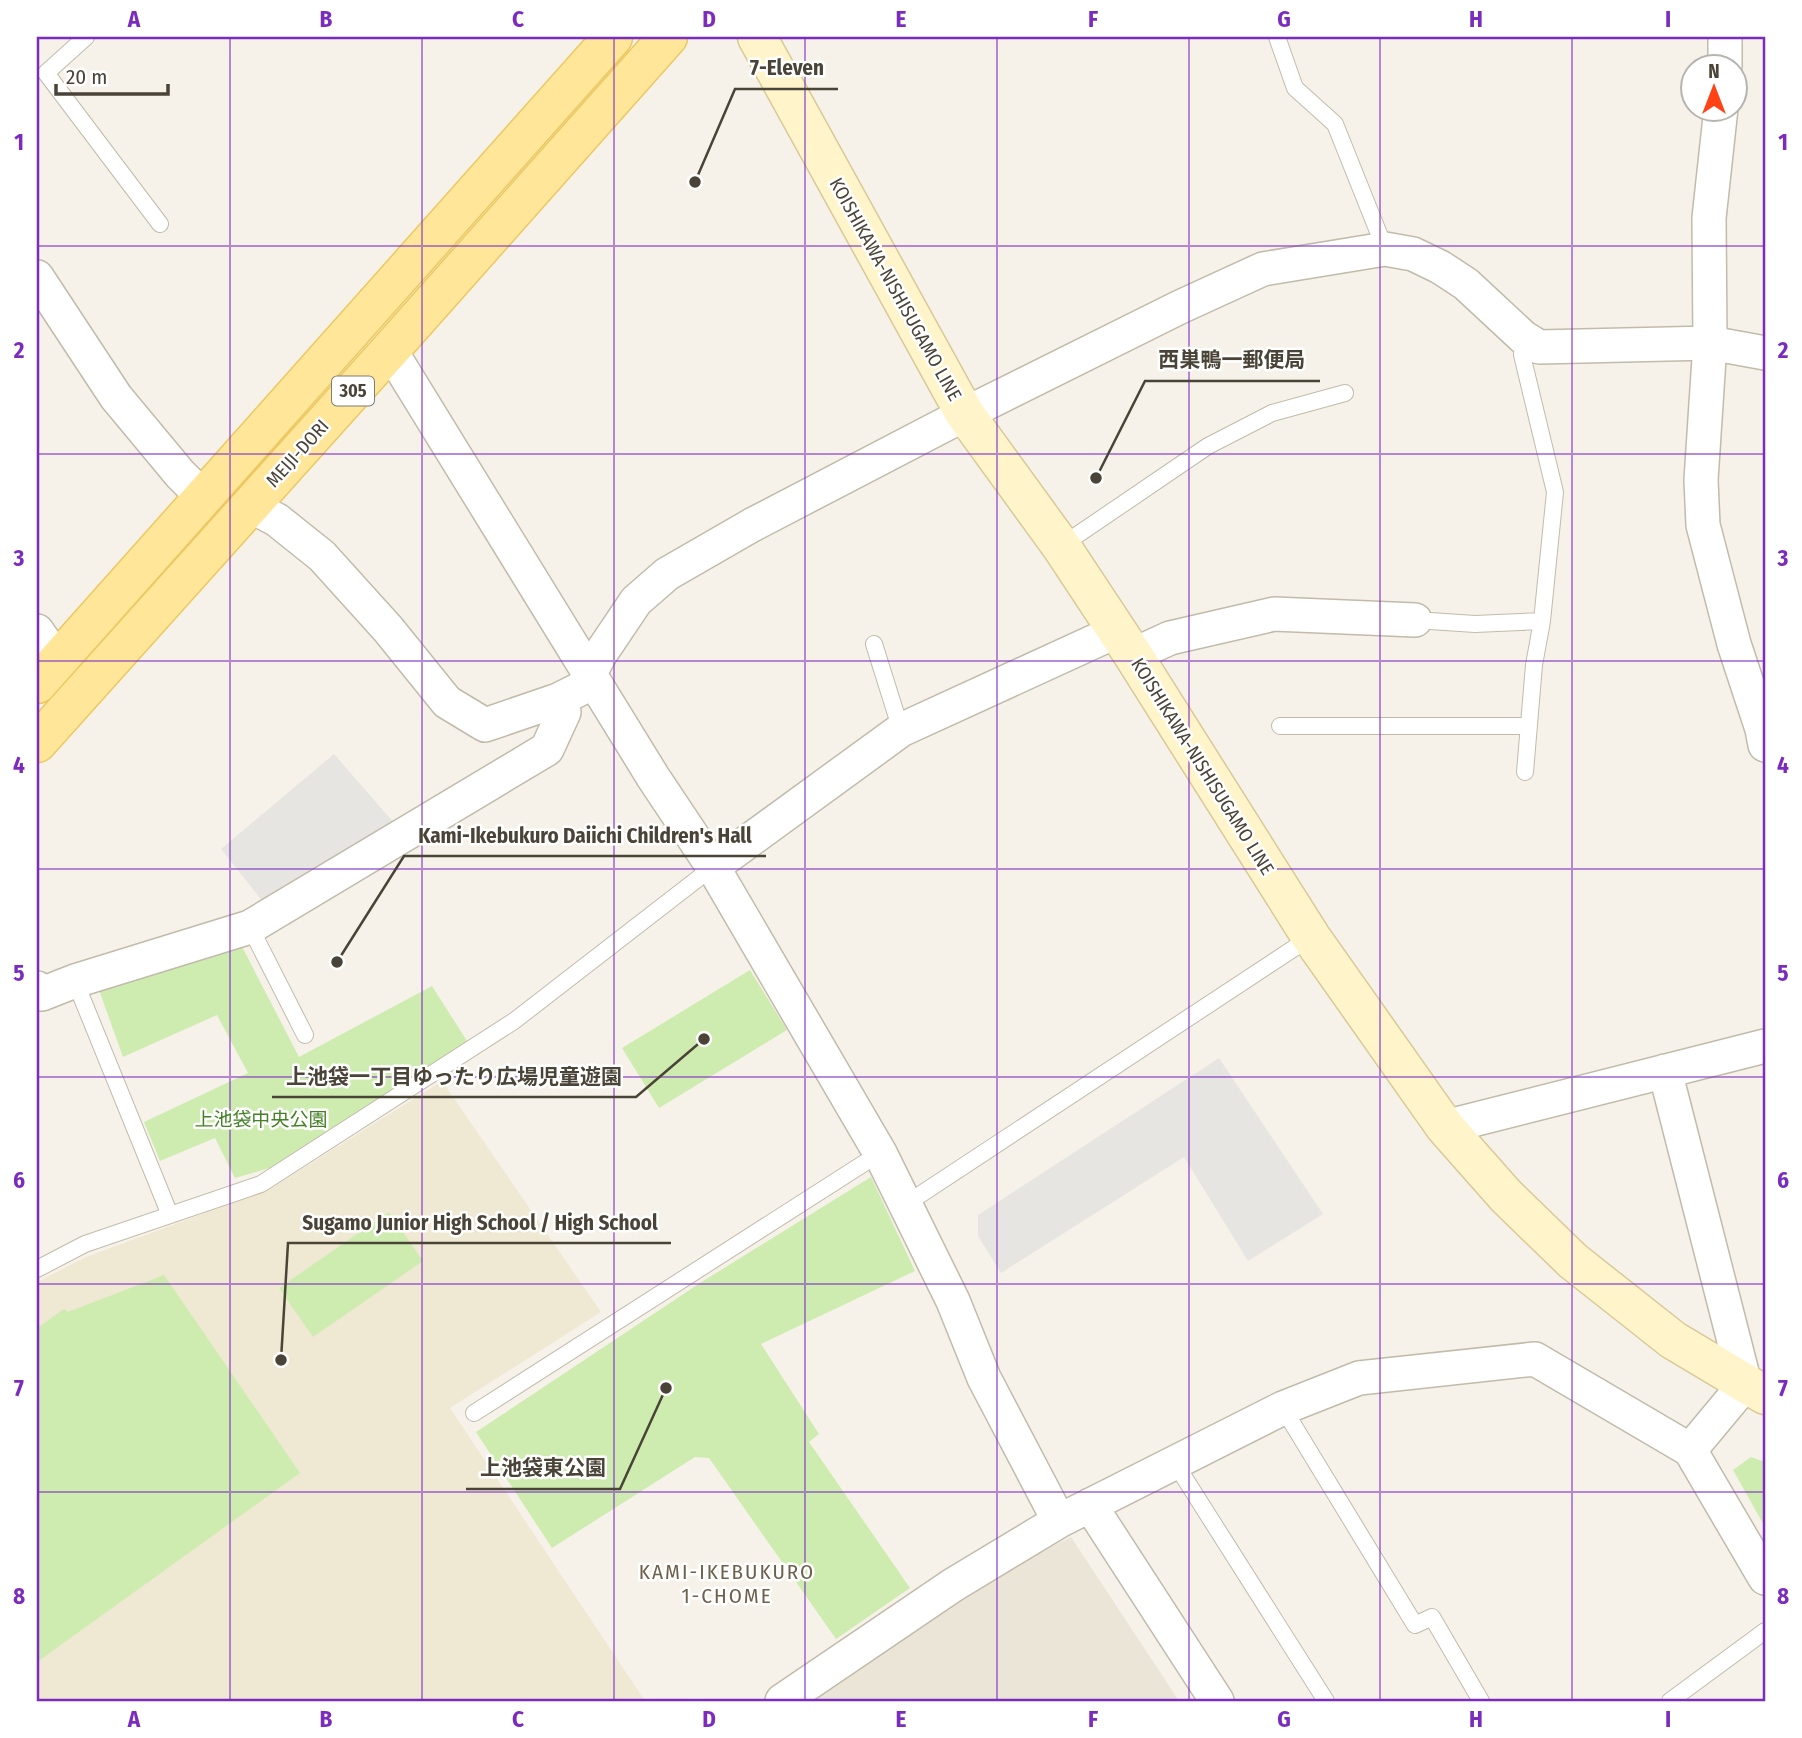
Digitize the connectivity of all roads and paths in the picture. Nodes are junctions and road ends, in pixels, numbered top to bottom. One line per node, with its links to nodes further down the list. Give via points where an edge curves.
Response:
1 (86, 37): 7 (lane, via 46,73)
2 (613, 37): 16 (main road, 305)
3 (668, 37): 12 (main road, MEIJI-DORI / 305)
4 (757, 37): 15 (main road, KOISHIKAWA-NISHISUGAMO LINE)
5 (1277, 37): 8 (lane, via 1295,88 1335,124)
6 (1719, 122): 11 (street, via 1709,218)
7 (160, 224)
8 (1385, 249): 10 (street, via 1413,254 1440,267 1466,284); 15 (street, via 1263,269)
9 (37, 277): 16 (street, via 116,397)
10 (1523, 337): 11 (street, via 1539,346); 20 (lane, via 1522,355 1555,492)
11 (1710, 344): 13 (street); 30 (street, via 1701,480 1703,525)
12 (390, 350): 17 (main road, MEIJI-DORI / 305); 24 (street)
13 (1765, 352)
14 (1345, 393): 18 (lane, via 1272,413 1208,446)
15 (965, 414): 18 (main road, KOISHIKAWA-NISHISUGAMO LINE); 24 (street, via 752,524 667,574 636,601)
16 (202, 496): 23 (main road, 305)
17 (249, 505): 25 (street, via 277,520 323,556 447,702 485,725); 29 (main road, MEIJI-DORI / 305)
18 (1060, 546): 21 (main road, KOISHIKAWA-NISHISUGAMO LINE)
19 (1415, 620): 20 (lane, via 1475,624); 21 (street, via 1274,614 1171,638)
20 (1542, 621): 27 (lane)
21 (1125, 643): 28 (street); 34 (main road, KOISHIKAWA-NISHISUGAMO LINE)
22 (874, 644): 28 (lane)
23 (44, 659)
24 (590, 673): 25 (street, via 582,688); 32 (street)
25 (558, 700): 33 (street, via 564,712 547,749)
26 (1280, 726): 27 (lane)
27 (1528, 726): 31 (lane)
28 (901, 730): 32 (street)
29 (37, 743)
30 (1765, 745)
31 (1525, 772)
32 (713, 867): 41 (street); 43 (lane, via 514,1021 261,1184)
33 (250, 927): 35 (street); 37 (lane)
34 (1311, 937): 40 (main road, KOISHIKAWA-NISHISUGAMO LINE); 42 (lane)
35 (75, 981): 36 (street); 43 (lane)
36 (38, 993)
37 (305, 1035)
38 (1765, 1045): 39 (street)
39 (1665, 1071): 40 (street); 45 (street)
40 (1445, 1127): 45 (main road, KOISHIKAWA-NISHISUGAMO LINE, via 1506,1196 1573,1261 1673,1340)
41 (880, 1153): 42 (street); 47 (lane)
42 (906, 1204): 51 (street, via 984,1378)
43 (170, 1215): 44 (lane, via 85,1244)
44 (37, 1269)
45 (1760, 1392): 48 (street)
46 (1283, 1408): 48 (street, via 1359,1378 1535,1359); 49 (street); 57 (lane, via 1415,1625 1432,1617)
47 (474, 1413)
48 (1690, 1450): 52 (street)
49 (1175, 1463): 50 (street); 56 (lane)
50 (1090, 1505): 51 (street); 55 (street)
51 (1059, 1521): 54 (street, via 953,1585)
52 (1765, 1578)
53 (1765, 1632): 58 (lane)
54 (782, 1701)
55 (1217, 1701)
56 (1326, 1701)
57 (1481, 1701)
58 (1670, 1701)

